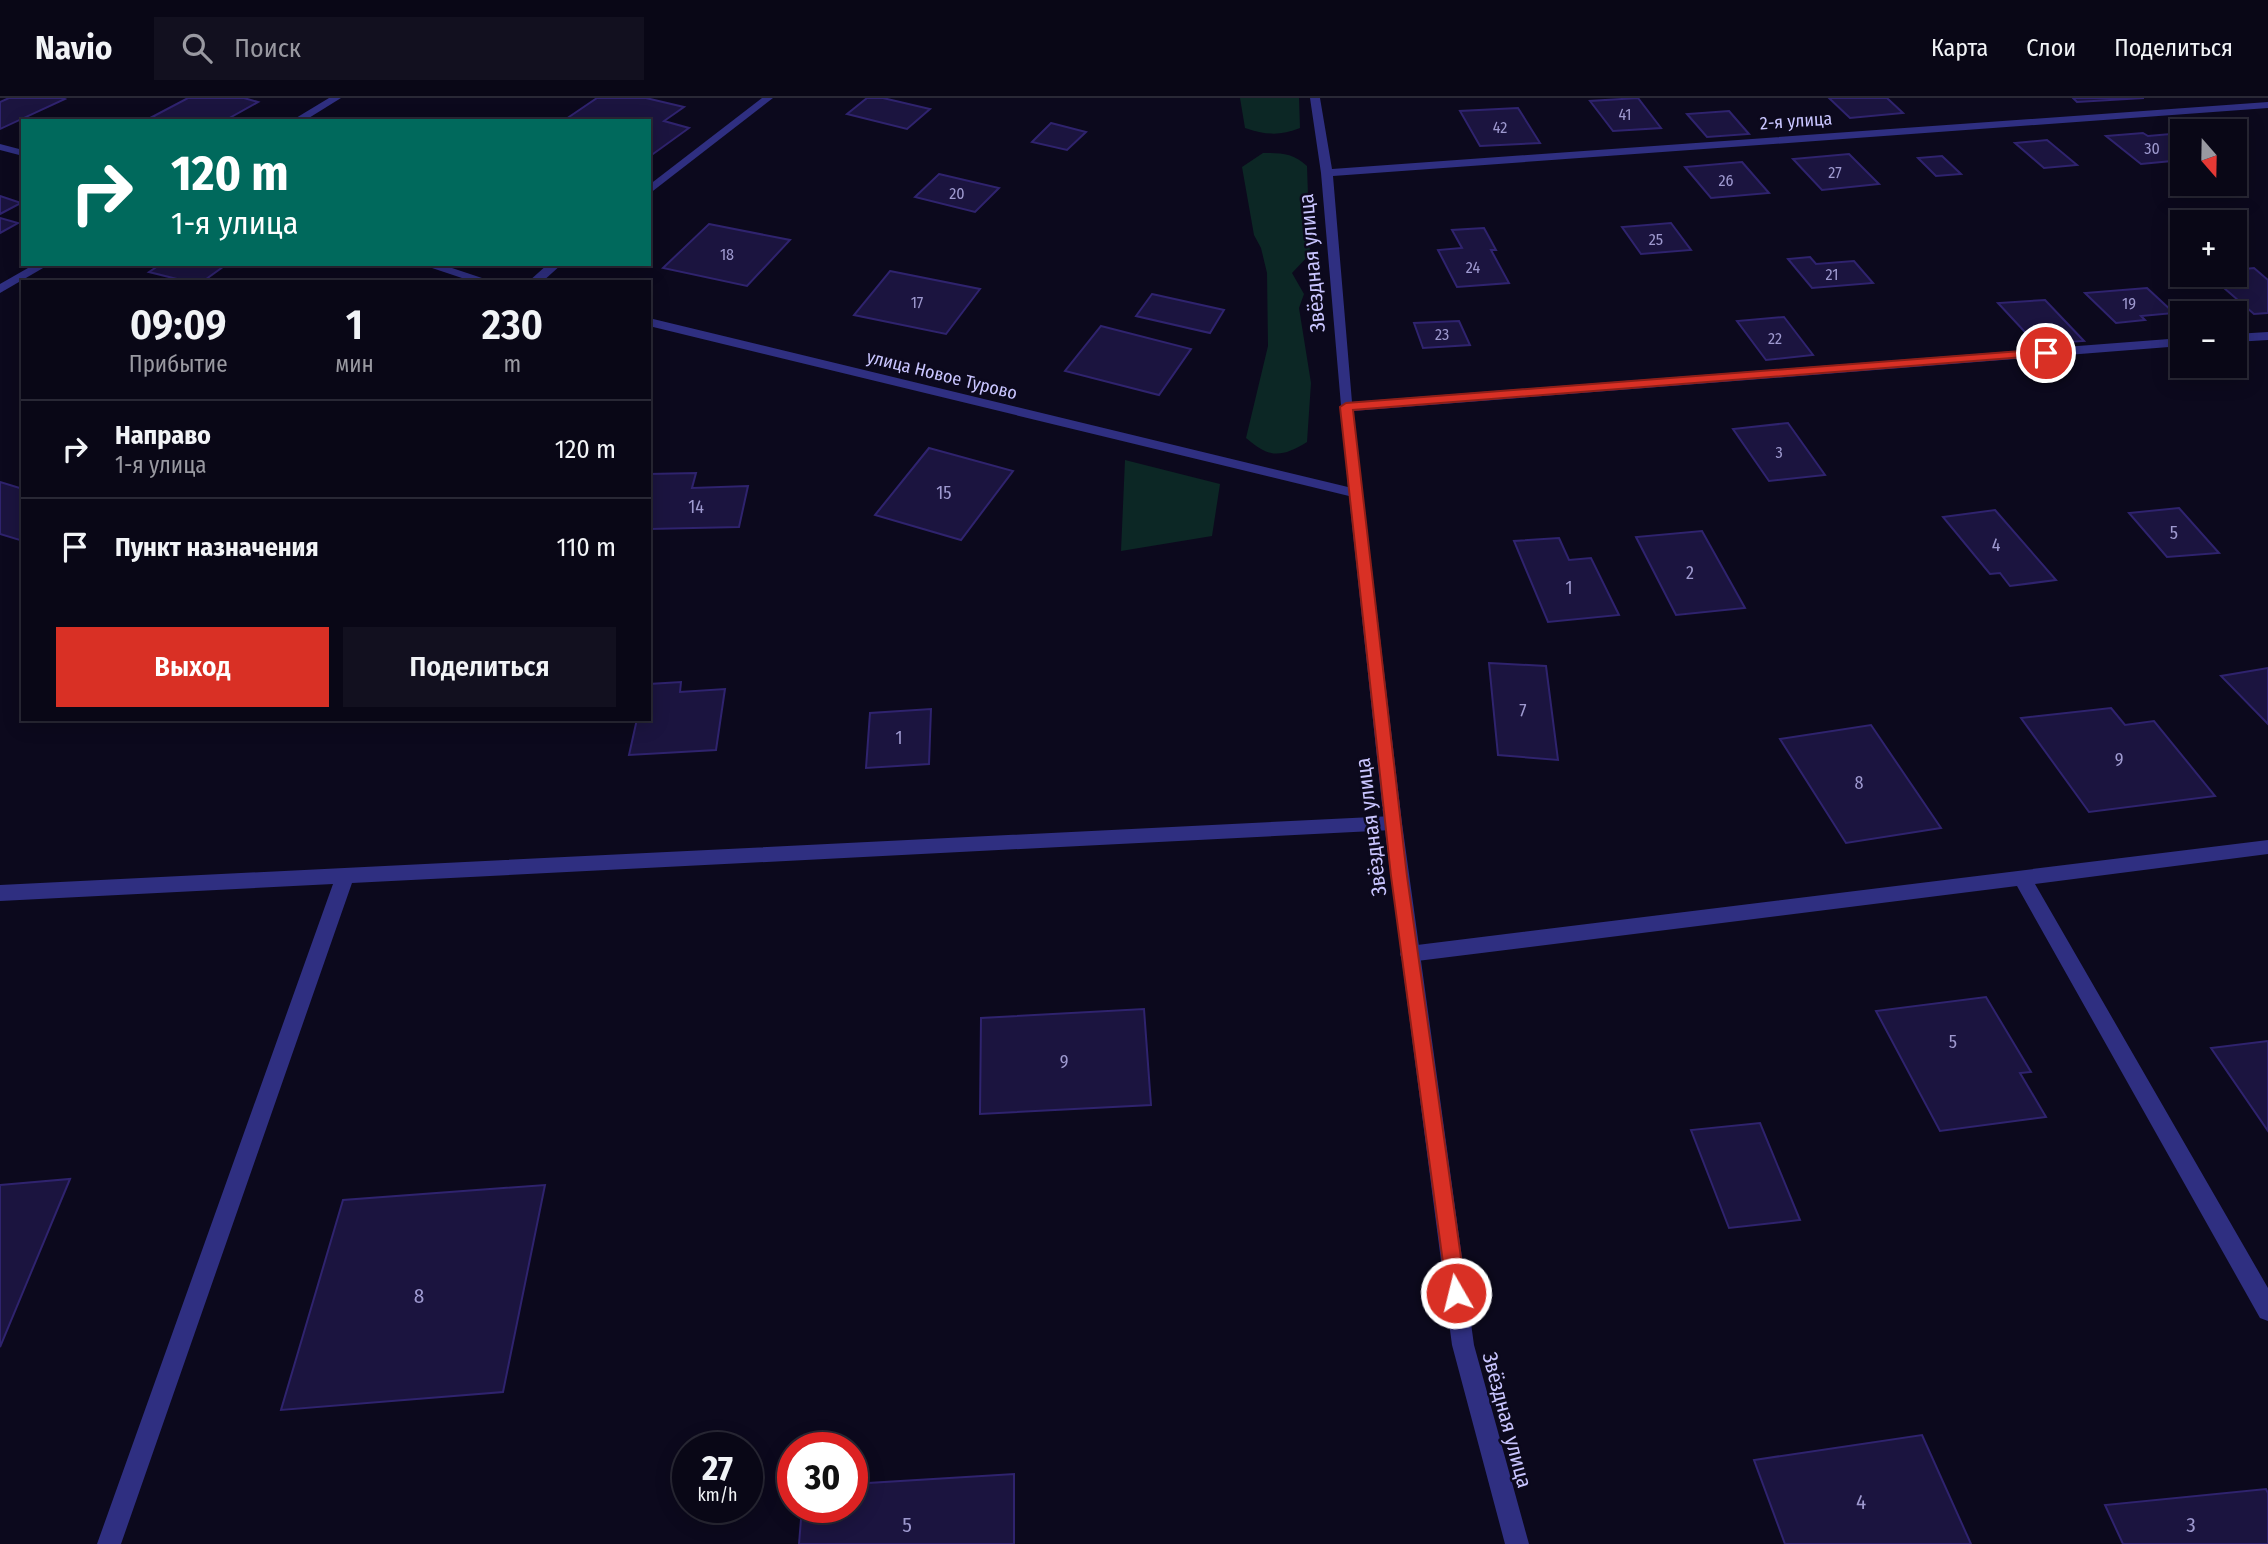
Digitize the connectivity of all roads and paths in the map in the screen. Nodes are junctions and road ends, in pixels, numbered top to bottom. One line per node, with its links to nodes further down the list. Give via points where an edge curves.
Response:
1 (336, 98): 5 (street)
2 (768, 98): 9 (street)
3 (1315, 98): 8 (street, Звёздная улица)
4 (2268, 105): 8 (street, 2-я улица)
5 (299, 119)
6 (0, 147): 7 (street)
7 (21, 152)
8 (1327, 173): 20 (street, Звёздная улица)
9 (651, 189)
10 (40, 266): 15 (street)
11 (433, 266): 13 (street)
12 (554, 266): 14 (street)
13 (481, 280)
14 (536, 280)
15 (0, 289)
16 (651, 322): 21 (street, улица Новое Турово)
17 (2268, 335): 18 (street)
18 (2247, 337)
19 (2170, 343): 20 (street)
20 (1346, 407): 21 (street, Звёздная улица)
21 (1355, 493): 22 (street, Звёздная улица)
22 (1392, 823): 24 (street); 27 (street, Звёздная улица)
23 (2268, 848): 25 (street)
24 (345, 876): 26 (street); 29 (street)
25 (2022, 878): 27 (street); 28 (street)
26 (0, 893)
27 (1409, 954): 30 (street, Звёздная улица, via 1463,1345)
28 (2268, 1310)
29 (109, 1544)
30 (1517, 1544)

